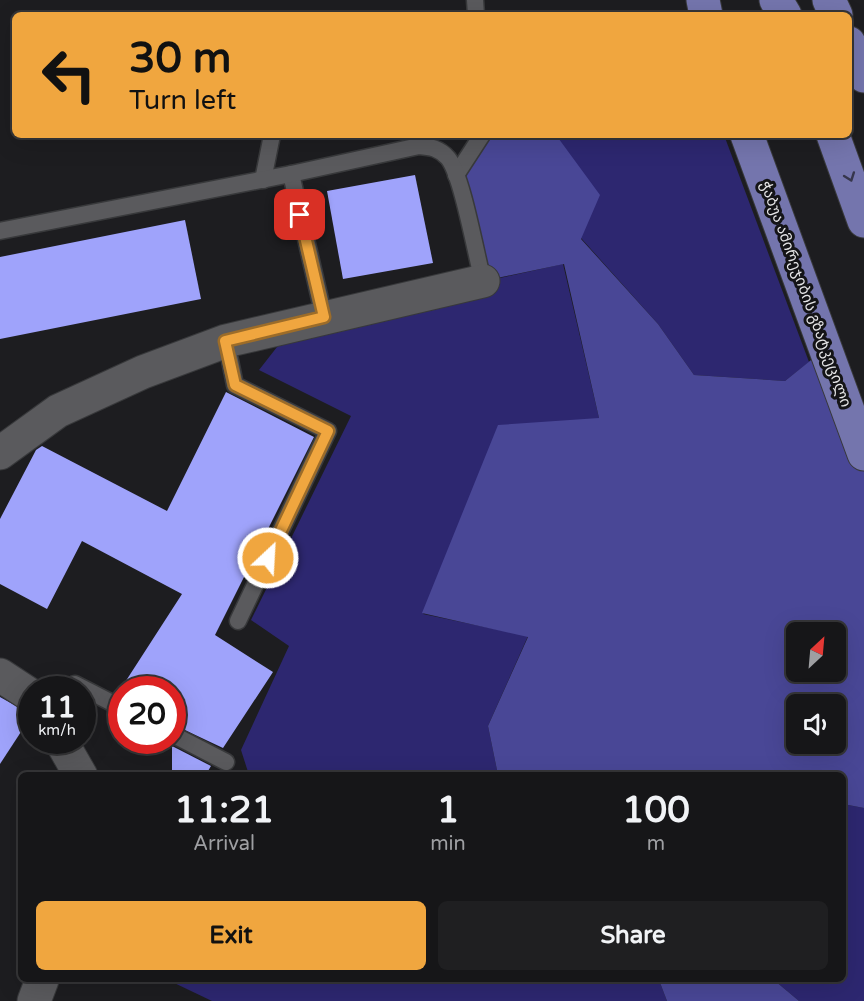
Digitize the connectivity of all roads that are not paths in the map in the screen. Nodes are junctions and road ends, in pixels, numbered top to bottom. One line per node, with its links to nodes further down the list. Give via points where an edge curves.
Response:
1 (852, 50): 2 (main road)
2 (864, 76)
3 (271, 138): 9 (lane)
4 (480, 138): 8 (lane)
5 (748, 138): 16 (main road, ჭაბუა ამირეჯიბის გზატკეცილი)
6 (834, 138): 10 (main road, one-way to 10)
7 (291, 174): 8 (lane, via 419,146 434,147 448,159); 9 (lane); 13 (lane)
8 (456, 175): 12 (lane)
9 (262, 180): 11 (lane)
10 (864, 221)
11 (0, 231)
12 (483, 281): 13 (street)
13 (324, 317): 14 (street)
14 (225, 341): 15 (street, via 143,372 58,411); 17 (lane, via 235,385 328,431)
15 (0, 453)
16 (864, 454)
17 (238, 621)
18 (0, 675): 19 (street)
19 (18, 687)
20 (186, 741): 22 (lane)
21 (68, 754): 23 (street)
22 (226, 762)
23 (79, 772)
24 (41, 982): 25 (street)
25 (34, 1001)

